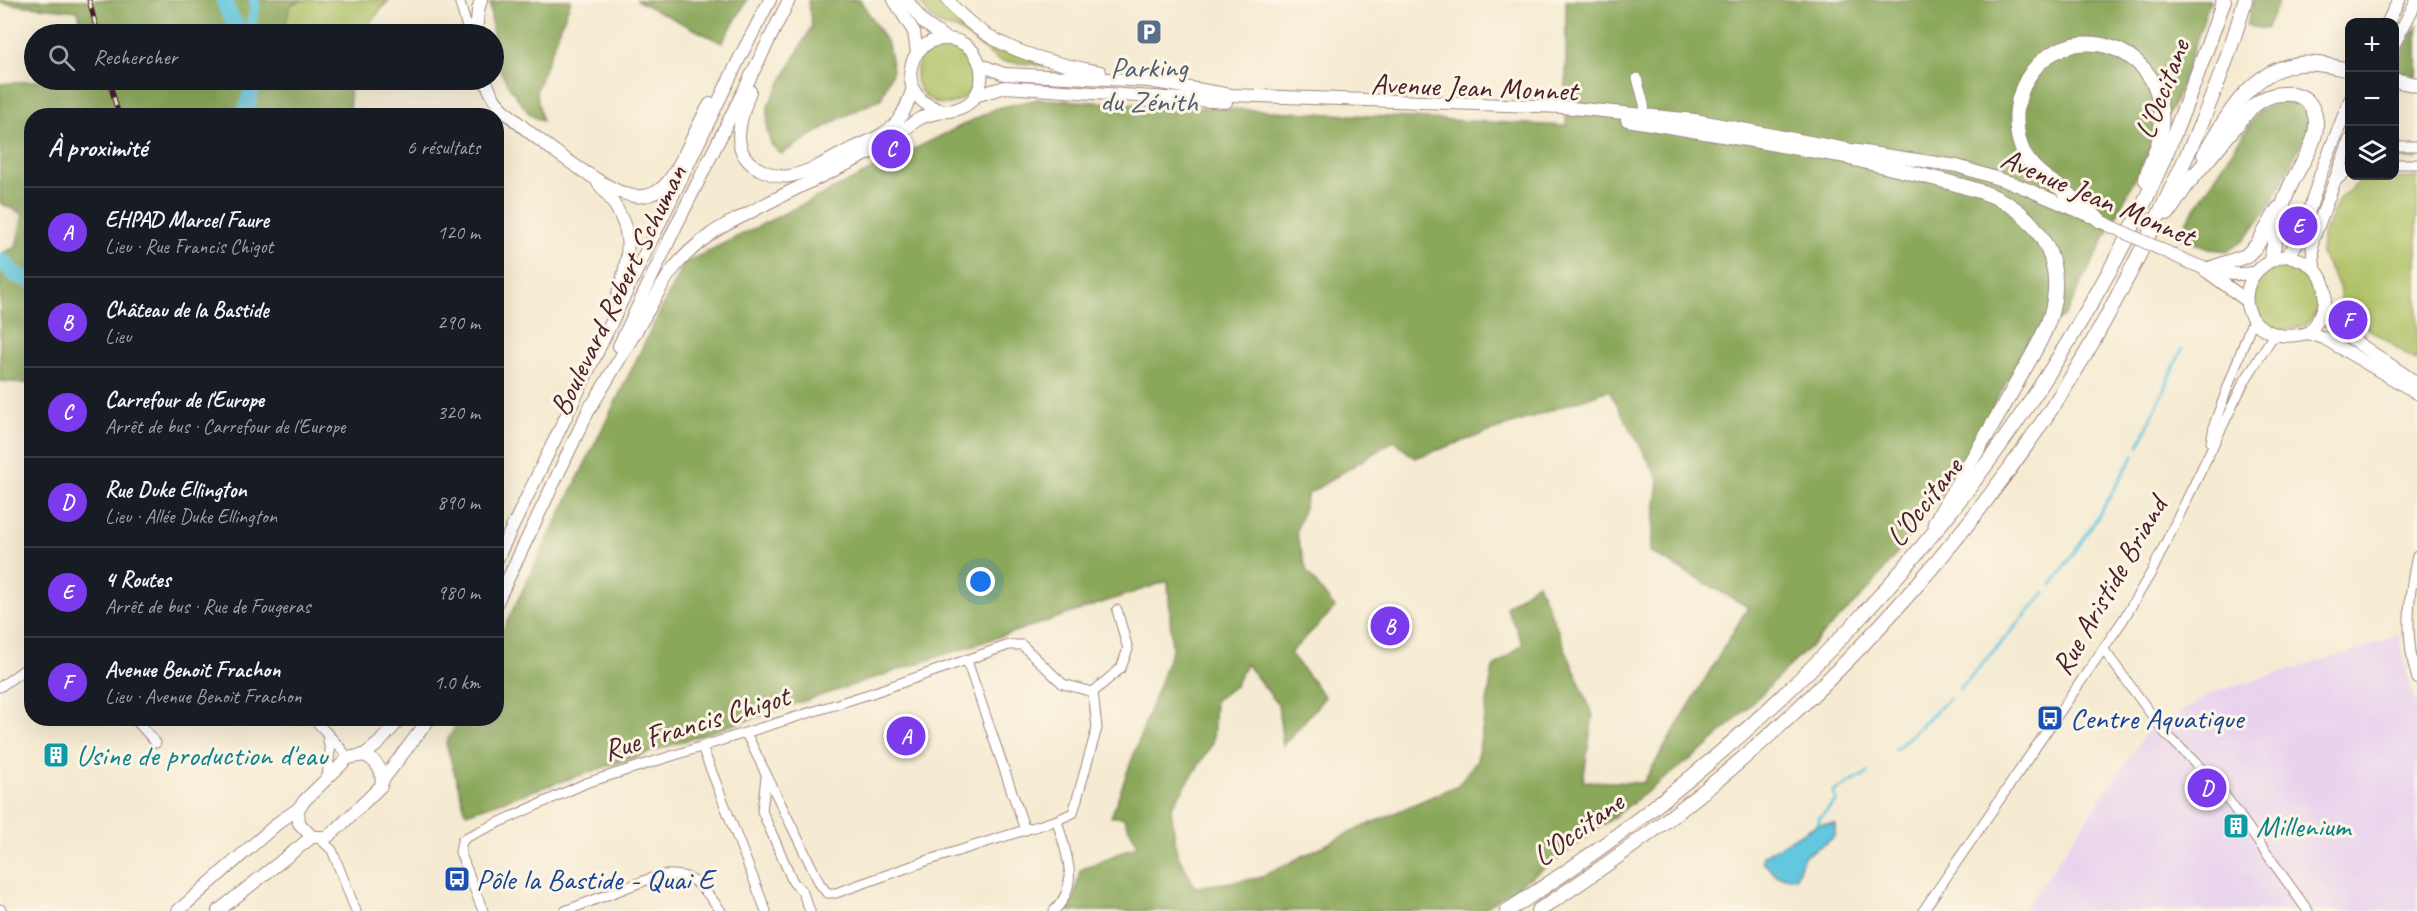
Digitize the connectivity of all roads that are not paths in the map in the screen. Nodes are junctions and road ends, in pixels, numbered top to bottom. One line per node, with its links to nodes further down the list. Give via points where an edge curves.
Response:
1 (459, 0): 13 (street)
2 (481, 0): 14 (main road)
3 (770, 0): 19 (main road, Boulevard Robert Schuman)
4 (789, 0): 17 (main road, Boulevard Robert Schuman)
5 (894, 0): 18 (main road, via 914,32)
6 (907, 0): 16 (main road, via 924,23)
7 (948, 0): 23 (main road, via 993,39 1030,57)
8 (2224, 0): 46 (highway, L'Occitane, via 2172,139)
9 (2245, 0): 48 (highway, L'Occitane, via 2190,148)
10 (2399, 0): 12 (main road)
11 (2417, 0): 15 (main road)
12 (2390, 18)
13 (466, 24)
14 (477, 24)
15 (2399, 34)
16 (947, 39): 18 (main road, via 931,43); 20 (main road, via 968,46)
17 (766, 46): 26 (main road, via 739,124 738,138 742,153 754,166 772,175 805,172 882,134 896,123); 61 (main road, Boulevard Robert Schuman)
18 (917, 53): 26 (main road, via 910,70)
19 (741, 55): 42 (main road, via 699,120 665,186 644,197 627,195); 59 (main road, Boulevard Robert Schuman)
20 (981, 65): 23 (main road, Avenue Jean Monnet, via 1004,74); 28 (main road, via 982,76)
21 (2345, 69): 43 (highway, via 2316,64 2288,67 2260,78 2240,98)
22 (1637, 78): 33 (street)
23 (1149, 81): 33 (main road, Avenue Jean Monnet, via 1231,95)
24 (2399, 81): 25 (highway)
25 (2417, 85)
26 (913, 88): 32 (main road, via 925,105)
27 (490, 90): 29 (main road)
28 (975, 96): 32 (main road, via 962,107); 37 (main road, Avenue Jean Monnet, via 1005,87 1368,109 1602,117)
29 (503, 108)
30 (504, 109): 42 (main road)
31 (2345, 110): 49 (main road, via 2300,240)
32 (945, 111): 61 (main road, via 919,118 891,141 708,236 674,268)
33 (1645, 113): 40 (main road, Avenue Jean Monnet, via 1957,166)
34 (2399, 146): 35 (street)
35 (2417, 146)
36 (2345, 151): 45 (main road)
37 (1851, 158): 40 (main road, Avenue Jean Monnet, via 1933,171); 64 (highway, via 1960,186 2007,203 2036,226 2056,272 2054,300 2043,336)
38 (2399, 164): 39 (street)
39 (2417, 164)
40 (1969, 172): 47 (main road, Avenue Jean Monnet, via 2015,184)
41 (2345, 172): 45 (street)
42 (592, 176): 59 (main road, via 615,202 626,227 628,246 628,265)
43 (2189, 182): 44 (highway, via 2262,99 2278,93 2298,94 2317,117 2316,134); 48 (highway)
44 (2288, 191): 50 (highway); 52 (highway, via 2257,245 2246,256)
45 (2330, 192): 51 (main road, via 2312,242)
46 (2142, 206): 47 (highway, via 2146,175 2157,148 2162,119 2157,90 2143,68 2128,55 2106,45 2081,44 2057,51 2039,62 2019,92 2015,119 2020,143 2042,175); 64 (highway, L'Occitane, via 2112,267 2037,393 1967,494)
47 (2102, 222): 52 (main road, Avenue Jean Monnet, bridge)
48 (2139, 255): 103 (highway, L'Occitane, via 2085,355 2001,481 1877,629 1800,706 1712,785)
49 (2286, 256): 50 (main road); 51 (main road, via 2301,258)
50 (2271, 259): 53 (main road)
51 (2314, 266): 55 (main road, via 2324,285)
52 (2206, 270): 53 (main road, Avenue Jean Monnet, via 2232,276); 54 (main road, Avenue Jean Monnet)
53 (2254, 273): 54 (main road)
54 (2246, 300): 56 (main road)
55 (2322, 314): 57 (main road); 60 (main road, via 2334,327)
56 (2253, 320): 58 (main road); 62 (street, Rue Aristide Briand, via 2215,422)
57 (2308, 333): 58 (main road); 60 (main road)
58 (2278, 335): 62 (street, Rue Aristide Briand, via 2271,339 2244,382)
59 (599, 347): 63 (main road, Boulevard Robert Schuman)
60 (2417, 385)
61 (588, 412): 66 (main road, Boulevard Robert Schuman)
62 (2206, 459): 68 (street, Rue Aristide Briand, via 2152,571)
63 (504, 544)
64 (1917, 556): 102 (highway, L'Occitane, via 1819,663 1743,735 1593,855)
65 (2417, 556): 71 (street, via 2410,620)
66 (504, 587)
67 (1117, 610): 73 (street, via 1128,649 1120,668)
68 (2104, 650): 104 (street, Rue Aristide Briand); 105 (street, via 2165,733 2221,790)
69 (967, 661): 73 (street, Rue Francis Chigot, via 1009,645 1022,645 1063,684); 78 (street, Rue Francis Chigot); 90 (street)
70 (24, 670): 72 (street)
71 (2417, 679)
72 (0, 687)
73 (1093, 692): 88 (street, via 1097,728 1074,813)
74 (141, 726): 80 (street)
75 (320, 726): 79 (street)
76 (393, 726): 82 (main road)
77 (424, 726): 86 (main road)
78 (746, 733): 81 (street, Rue Francis Chigot); 84 (street)
79 (327, 735): 83 (street); 85 (street)
80 (156, 743)
81 (702, 747): 96 (street, Rue Francis Chigot, via 586,783 467,837 460,852); 99 (street)
82 (364, 755): 83 (main road); 86 (main road, via 378,765)
83 (348, 758): 85 (main road)
84 (766, 777): 90 (street, via 827,893); 100 (street, via 762,812 792,882 802,891)
85 (327, 778): 87 (main road)
86 (382, 781): 89 (main road, via 376,792)
87 (298, 809): 91 (main road, via 299,823); 93 (main road)
88 (1057, 820): 90 (street); 101 (street, via 1070,865 1070,880 1066,895)
89 (337, 829): 91 (main road, via 327,837); 92 (street)
90 (1025, 830)
91 (316, 838): 92 (street); 94 (main road)
92 (332, 850): 95 (street)
93 (178, 911)
94 (218, 911)
95 (356, 911)
96 (483, 911)
97 (565, 911): 98 (street, via 673,873 696,881)
98 (721, 911)
99 (766, 911)
100 (810, 911)
101 (1054, 911)
102 (1507, 911)
103 (1538, 911)
104 (1923, 911)
105 (2308, 911)

